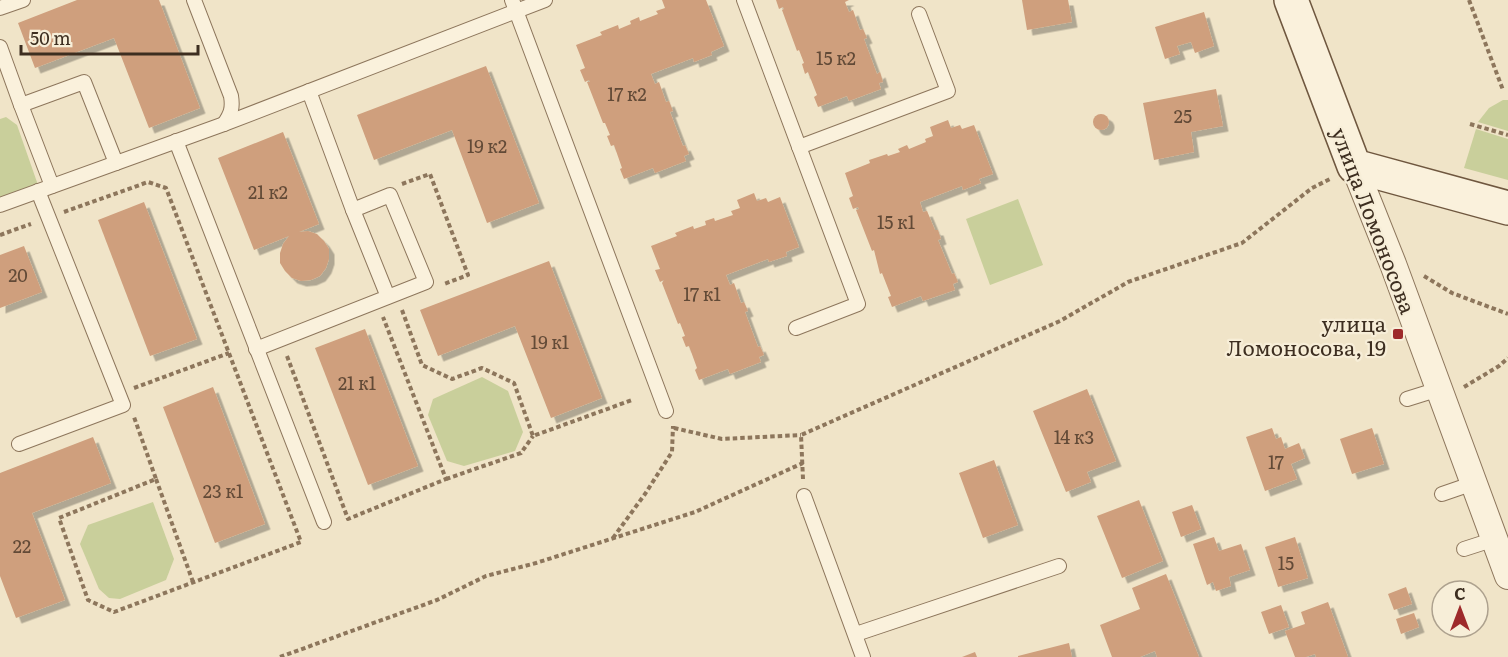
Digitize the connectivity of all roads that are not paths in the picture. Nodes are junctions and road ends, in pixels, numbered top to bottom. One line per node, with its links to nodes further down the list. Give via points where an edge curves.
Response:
1 (23, 0): 7 (lane)
2 (194, 0): 12 (lane, via 231,96 233,106)
3 (545, 0): 6 (lane)
4 (744, 0): 14 (lane)
5 (1291, 0): 16 (street, улица Ломоносова)
6 (514, 5): 10 (lane); 27 (lane)
7 (0, 8)
8 (919, 14): 14 (lane, via 948,91)
9 (0, 47): 11 (lane)
10 (309, 91): 12 (lane); 21 (lane)
11 (21, 105): 15 (lane, via 84,82); 17 (lane)
12 (224, 124): 13 (lane)
13 (176, 141): 15 (lane); 24 (lane)
14 (799, 147): 23 (lane, via 858,304)
15 (116, 163): 17 (lane)
16 (1354, 166): 20 (street); 25 (street, улица Ломоносова)
17 (52, 186): 18 (lane)
18 (38, 191): 19 (lane); 28 (lane, via 123,405)
19 (0, 205)
20 (1508, 208)
21 (353, 210): 22 (lane); 22 (lane, via 390,195 426,282)
22 (394, 297): 24 (lane)
23 (796, 328)
24 (256, 349): 32 (lane)
25 (1441, 393): 26 (lane); 29 (street, улица Ломоносова)
26 (1407, 399)
27 (666, 411)
28 (19, 444)
29 (1474, 483): 30 (lane); 33 (street, улица Ломоносова)
30 (1442, 494)
31 (804, 495): 37 (lane)
32 (324, 522)
33 (1495, 539): 34 (lane); 36 (street, улица Ломоносова)
34 (1464, 549)
35 (1059, 566): 37 (lane)
36 (1508, 576)
37 (856, 634): 38 (lane)
38 (863, 657)

